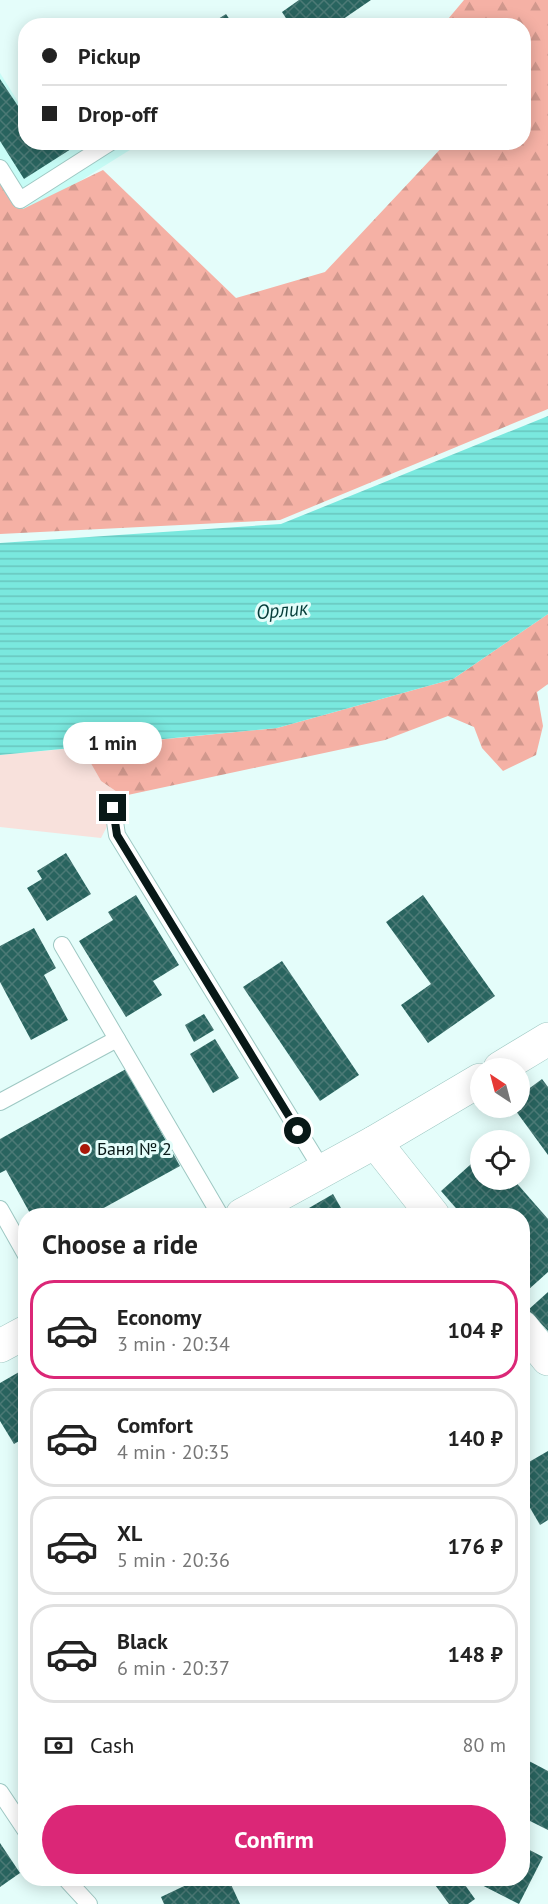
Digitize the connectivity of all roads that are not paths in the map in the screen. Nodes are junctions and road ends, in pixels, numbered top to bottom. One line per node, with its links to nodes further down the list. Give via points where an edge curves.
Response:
1 (98, 150): 2 (lane, via 20,200)
2 (0, 168)
3 (113, 808): 11 (lane, via 117,835)
4 (62, 945): 5 (lane)
5 (117, 1039): 9 (lane); 12 (lane)
6 (548, 1039): 7 (street)
7 (517, 1058)
8 (470, 1086): 10 (street)
9 (0, 1102)
10 (375, 1143): 11 (street); 14 (street)
11 (323, 1171): 13 (street)
12 (216, 1208)
13 (255, 1208)
14 (427, 1208)
15 (0, 1209): 16 (lane)
16 (18, 1241)
17 (18, 1336): 19 (street)
18 (530, 1337): 20 (street)
19 (0, 1346)
20 (548, 1359)
21 (0, 1792): 22 (lane)
22 (18, 1819)
23 (72, 1886): 24 (lane)
24 (89, 1904)

